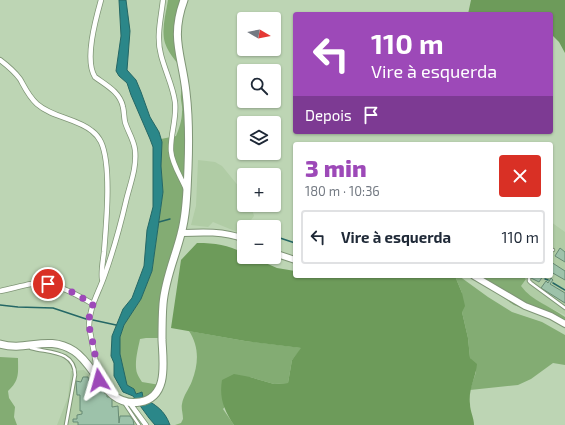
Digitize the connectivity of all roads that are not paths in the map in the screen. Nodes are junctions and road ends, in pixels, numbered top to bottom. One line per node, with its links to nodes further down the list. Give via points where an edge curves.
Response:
1 (101, 0): 12 (street, via 93,30 93,73 120,98 136,158 123,220)
2 (164, 0): 5 (street, via 159,44 175,102 172,153)
3 (184, 0): 5 (main road, via 177,38 188,105)
4 (0, 60): 12 (street, via 14,72 37,104 55,115 84,125 98,136 102,143 107,185)
5 (187, 190): 6 (main road)
6 (182, 233): 7 (street, via 206,232); 20 (main road, via 166,285 162,323 161,383 158,390 148,399)
7 (237, 237)
8 (281, 255): 9 (street)
9 (293, 259)
10 (477, 278): 16 (street, via 524,306)
11 (529, 278): 15 (lane, via 531,283)
12 (102, 282): 14 (street)
13 (0, 291): 14 (street, via 31,284 48,284 72,292)
14 (93, 304): 19 (street, via 89,326)
15 (565, 308)
16 (565, 324)
17 (0, 344): 18 (main road)
18 (27, 346): 19 (main road, via 51,343 69,348 78,354); 21 (lane, via 60,354 75,368)
19 (99, 380): 20 (main road, via 112,394)
20 (129, 401): 22 (lane); 23 (street)
21 (66, 425)
22 (139, 425)
23 (146, 425)

